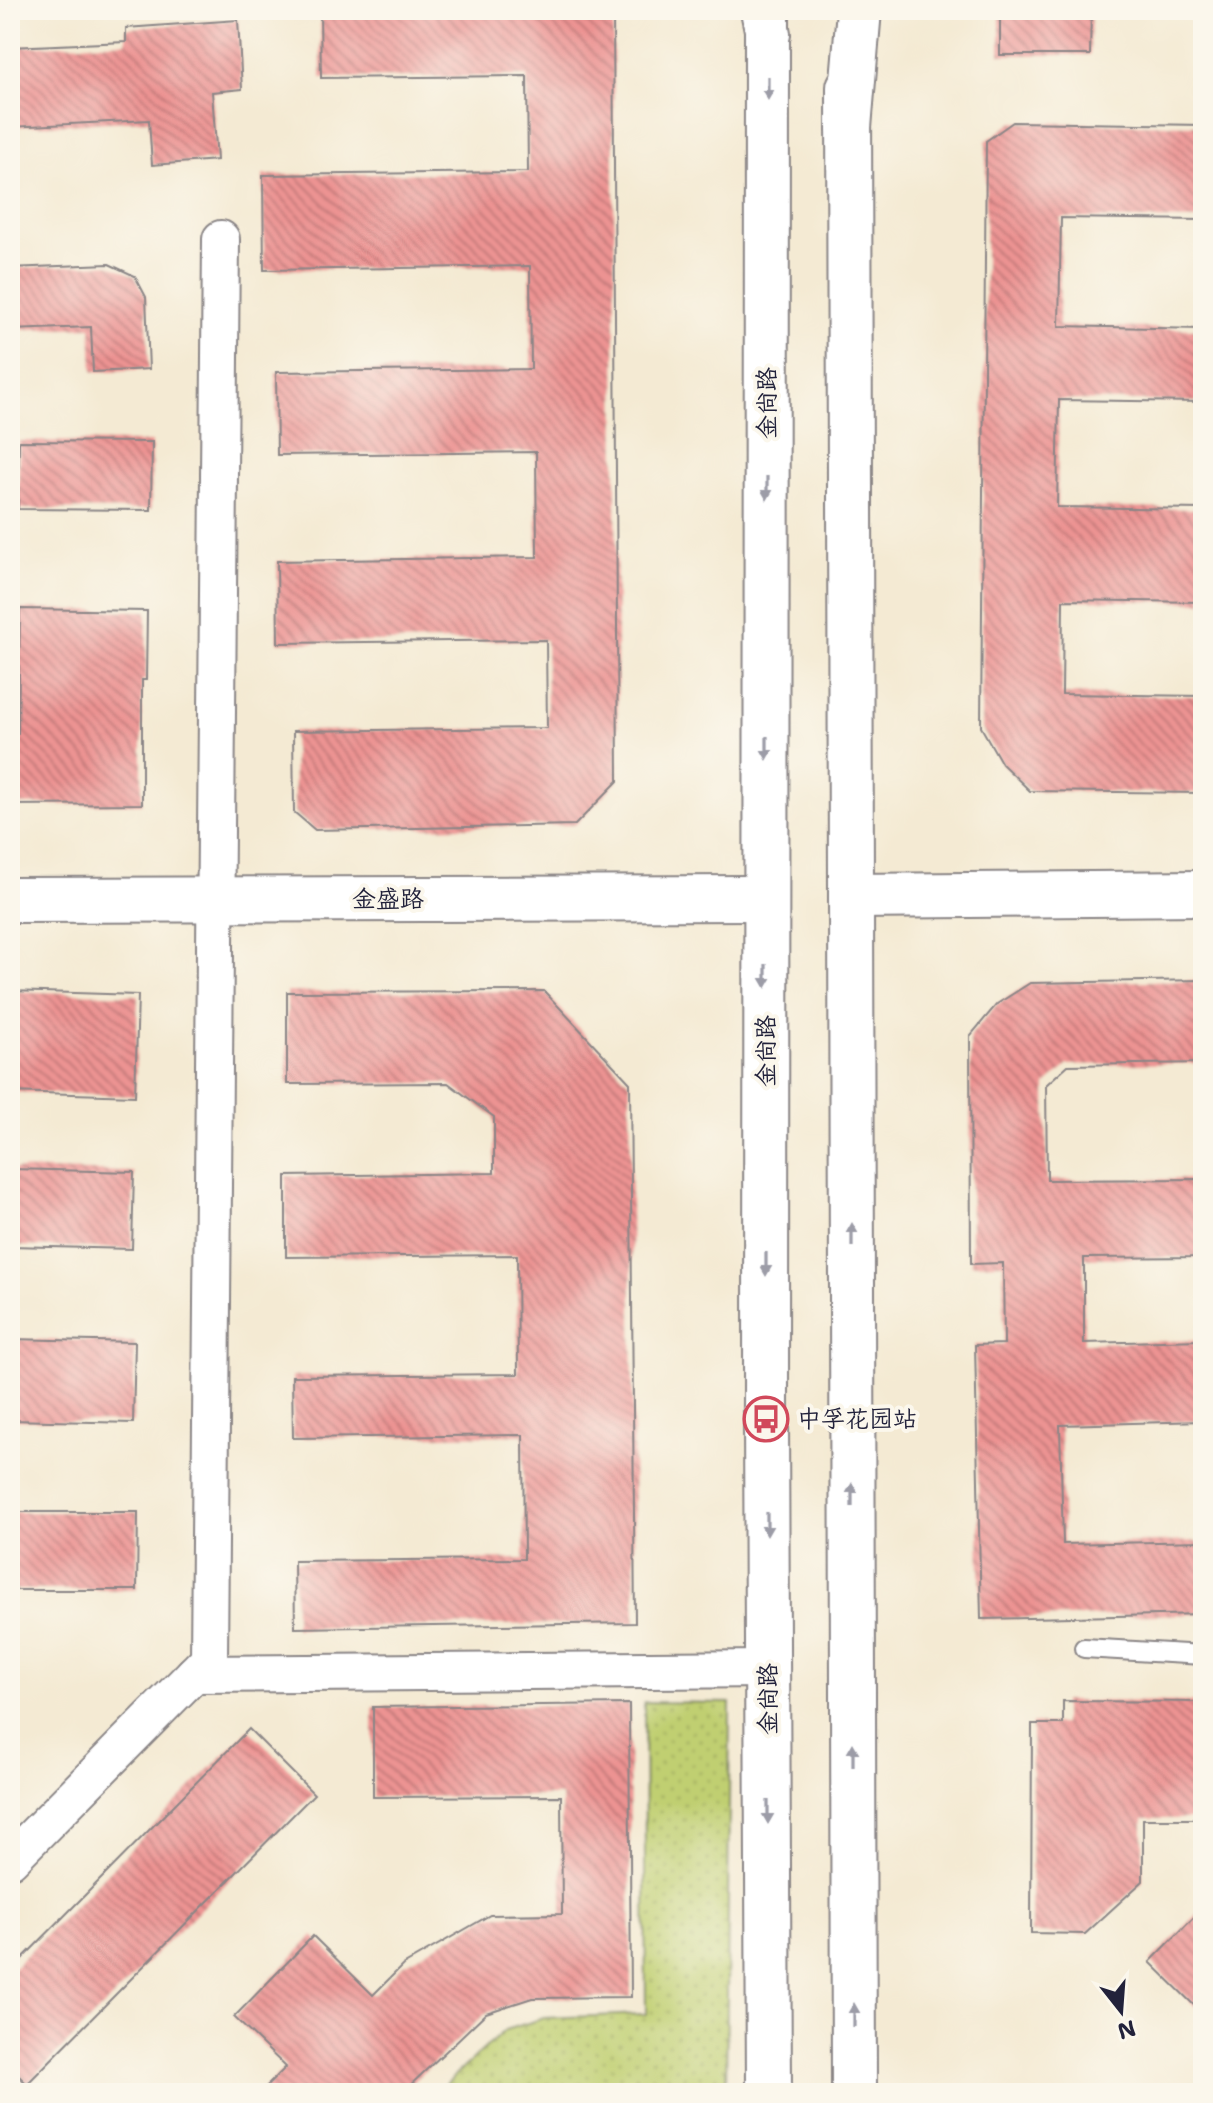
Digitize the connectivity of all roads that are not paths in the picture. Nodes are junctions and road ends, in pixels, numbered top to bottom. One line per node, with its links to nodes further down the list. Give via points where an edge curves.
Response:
1 (849, 10): 4 (main road)
2 (859, 10): 4 (main road)
3 (766, 18): 8 (main road, 金尚路, one-way to 8)
4 (849, 127): 7 (main road)
5 (221, 239): 9 (street)
6 (1203, 893): 7 (main road)
7 (851, 896): 17 (main road, one-way to 7)
8 (766, 898): 9 (main road, 金盛路); 13 (main road, 金尚路, one-way to 13)
9 (216, 899): 10 (main road, 金盛路); 14 (street, via 209,1659)
10 (10, 900)
11 (1084, 1648): 12 (lane)
12 (1203, 1655)
13 (768, 1669): 14 (street); 16 (main road, 金尚路, one-way to 16)
14 (194, 1674): 15 (street)
15 (10, 1860)
16 (769, 2093)
17 (854, 2093)

